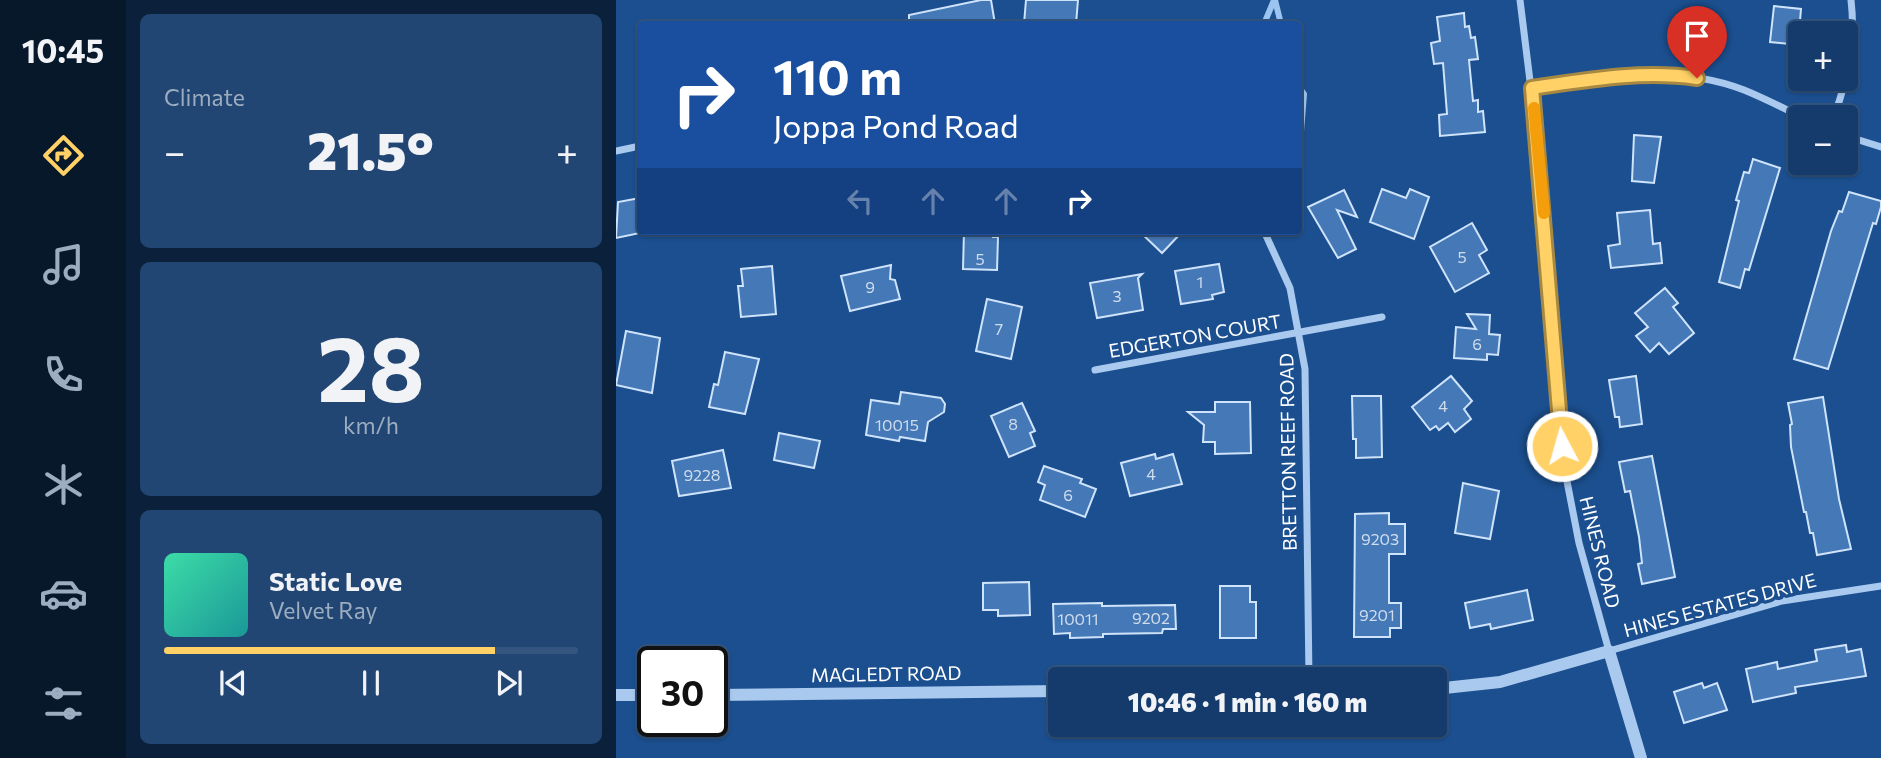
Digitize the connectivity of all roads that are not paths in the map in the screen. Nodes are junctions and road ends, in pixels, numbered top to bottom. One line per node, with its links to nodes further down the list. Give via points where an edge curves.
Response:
1 (1520, 0): 3 (street, HINES ROAD)
2 (1851, 0): 4 (street, via 1850,72)
3 (1532, 88): 5 (street, via 1625,75 1673,74 1742,89); 15 (street, HINES ROAD, via 1564,466 1579,543)
4 (1838, 105)
5 (1788, 110)
6 (1858, 140): 8 (street)
7 (637, 147): 9 (street)
8 (1881, 147)
9 (616, 151)
10 (1266, 235): 12 (street, BRETTON REEF ROAD, via 1290,288)
11 (1382, 317): 12 (street, EDGERTON COURT)
12 (1300, 332): 13 (street, EDGERTON COURT); 16 (street, BRETTON REEF ROAD, via 1307,429)
13 (1096, 370)
14 (1881, 586): 15 (street, HINES ESTATES DRIVE, via 1782,601)
15 (1609, 651): 17 (street, via 1500,682); 22 (street)
16 (1308, 667)
17 (1447, 688)
18 (1048, 691): 21 (street, MAGLEDT ROAD)
19 (616, 695): 20 (street)
20 (637, 695)
21 (728, 695)
22 (1640, 758)

